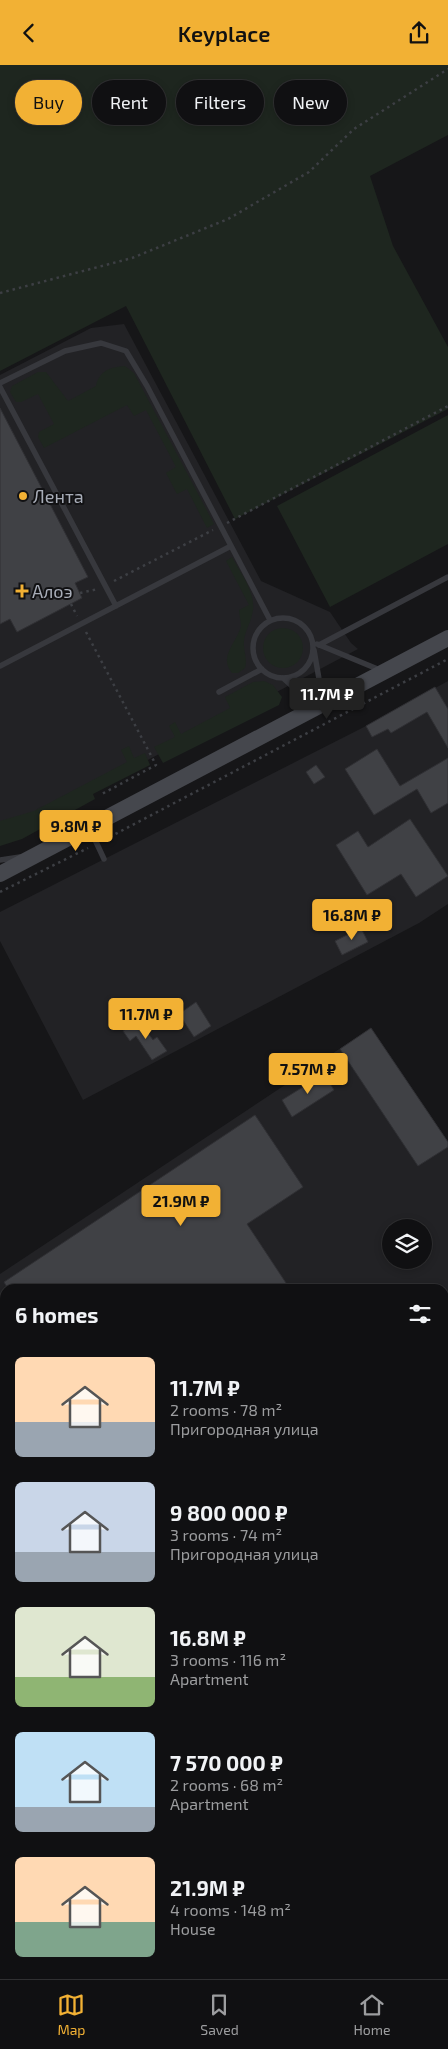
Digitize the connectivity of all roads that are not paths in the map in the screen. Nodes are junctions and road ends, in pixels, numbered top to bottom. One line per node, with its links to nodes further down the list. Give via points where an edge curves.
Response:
1 (0, 383): 3 (lane, via 65,351 101,343 126,351)
2 (0, 387): 5 (lane)
3 (231, 546): 5 (lane); 6 (lane)
4 (448, 577): 8 (lane)
5 (116, 606): 9 (lane)
6 (270, 620): 8 (lane, via 288,618 304,626); 10 (lane, via 257,631 252,647 256,663)
7 (448, 638): 11 (street)
8 (316, 644): 11 (lane); 12 (lane, via 310,661 298,674); 14 (lane)
9 (0, 666)
10 (262, 669): 12 (lane, via 267,674); 13 (lane)
11 (385, 671): 14 (street)
12 (283, 678): 14 (lane)
13 (219, 692)
14 (319, 706): 15 (street)
15 (90, 827): 16 (street); 17 (lane)
16 (39, 854): 18 (lane); 19 (street)
17 (104, 859)
18 (0, 860)
19 (0, 874)

